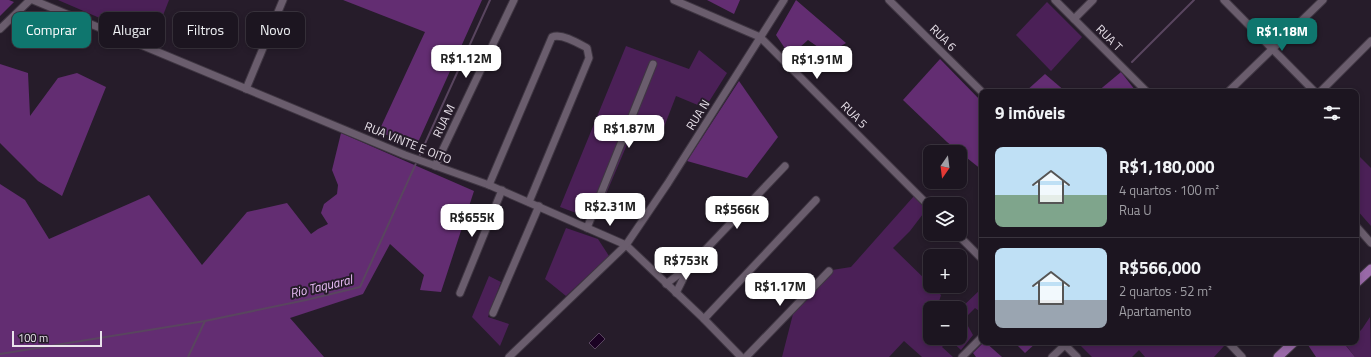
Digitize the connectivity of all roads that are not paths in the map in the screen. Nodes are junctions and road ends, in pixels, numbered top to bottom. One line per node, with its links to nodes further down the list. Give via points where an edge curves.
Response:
1 (31, 0): 12 (street); 17 (street, RUA VINTE E OITO)
2 (283, 0): 17 (street)
3 (514, 0): 23 (street, RUA M)
4 (674, 0): 13 (street, RUA 5)
5 (784, 0): 13 (street, RUA N)
6 (889, 0): 18 (street, RUA 6)
7 (1055, 0): 11 (street, RUA T)
8 (1093, 0): 11 (street)
9 (1224, 0): 15 (street)
10 (1323, 0): 15 (street)
11 (1074, 19): 19 (street, RUA T)
12 (0, 29)
13 (760, 37): 28 (street, RUA 5); 35 (street, RUA N)
14 (1371, 41): 22 (street)
15 (1273, 48): 20 (street); 21 (street)
16 (653, 64): 31 (street)
17 (246, 89): 23 (street, RUA VINTE E OITO)
18 (979, 89)
19 (1144, 89)
20 (1231, 89)
21 (1312, 89)
22 (1323, 89)
23 (435, 166): 25 (street, RUA VINTE E OITO)
24 (785, 166): 37 (street)
25 (489, 185): 26 (street, RUA VINTE E OITO); 29 (street, via 552,37 560,36 587,48 589,58)
26 (502, 190): 29 (street, RUA VINTE E OITO); 43 (street)
27 (816, 200): 45 (street)
28 (923, 200)
29 (529, 202): 30 (street, RUA VINTE E OITO)
30 (539, 206): 31 (street, RUA VINTE E OITO); 44 (street)
31 (587, 228): 35 (street, RUA VINTE E OITO)
32 (1359, 229): 34 (street)
33 (964, 241): 36 (street)
34 (1371, 243)
35 (626, 245): 41 (street, RUA VINTE E OITO); 51 (street, RUA N)
36 (979, 256)
37 (689, 267): 41 (street); 42 (street)
38 (1371, 269): 40 (main road)
39 (828, 271): 53 (street)
40 (1359, 280)
41 (666, 284): 42 (street, RUA VINTE E OITO)
42 (676, 292): 45 (street, RUA VINTE E OITO)
43 (460, 293)
44 (493, 313)
45 (704, 319): 52 (street, RUA VINTE E OITO)
46 (979, 340): 54 (street)
47 (1064, 345): 55 (street)
48 (1068, 345): 56 (street)
49 (1231, 345): 57 (street)
50 (1291, 345): 58 (main road)
51 (509, 357)
52 (742, 357)
53 (746, 357)
54 (962, 357)
55 (1052, 357)
56 (1077, 357)
57 (1242, 357)
58 (1278, 357)

